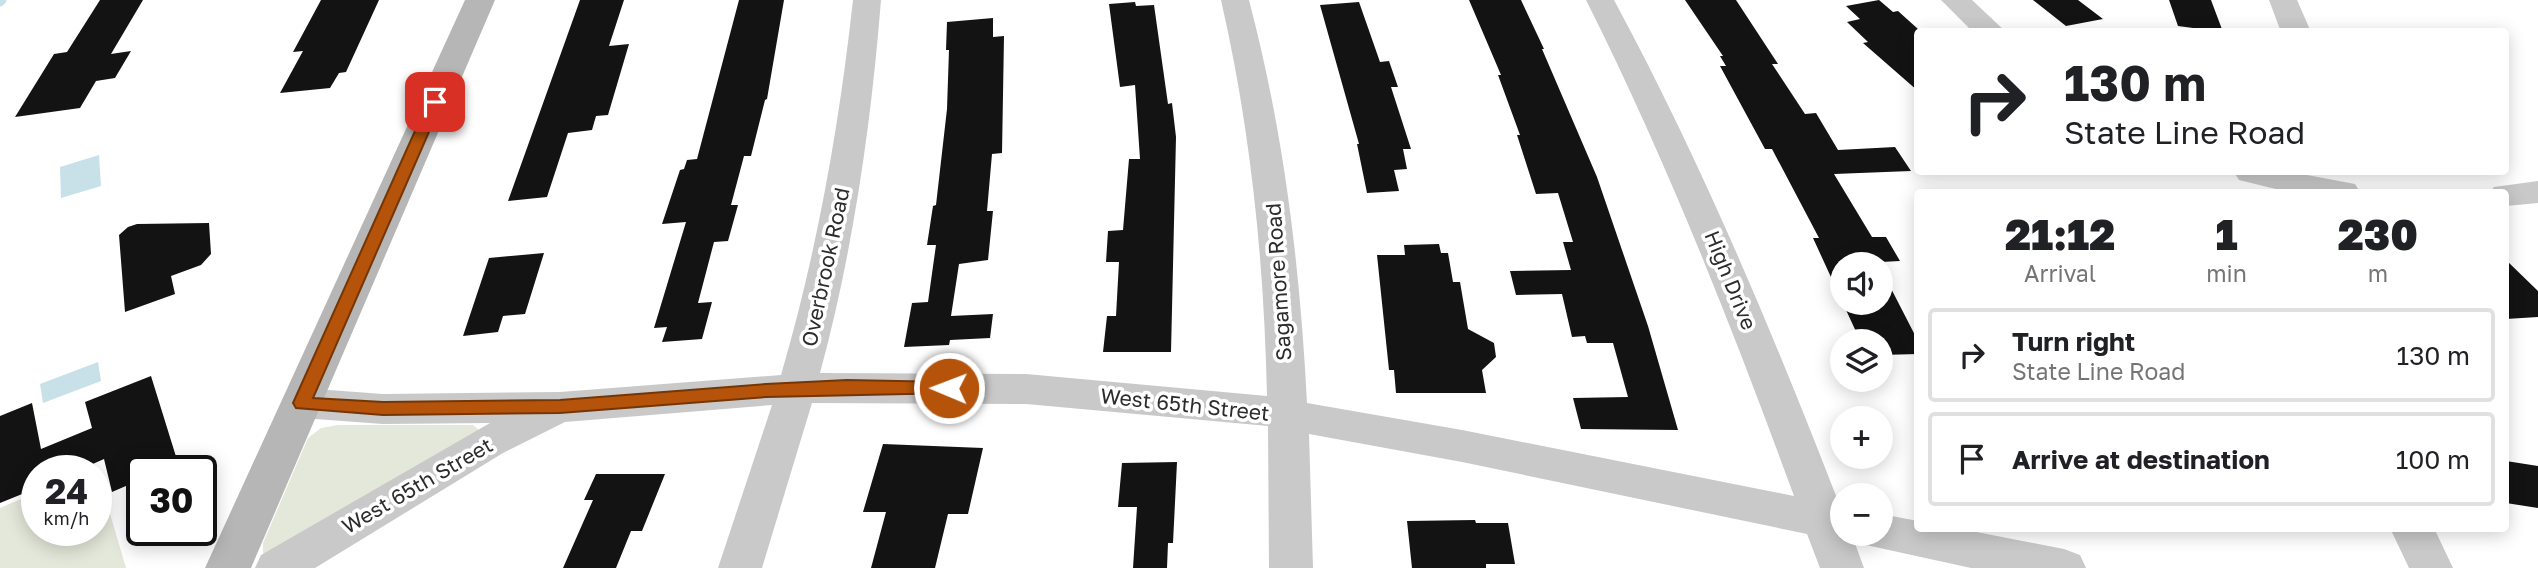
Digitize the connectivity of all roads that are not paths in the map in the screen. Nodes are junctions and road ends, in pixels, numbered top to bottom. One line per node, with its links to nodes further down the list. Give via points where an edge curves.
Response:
1 (480, 0): 14 (main road)
2 (867, 0): 13 (street, Overbrook Road, via 842,186)
3 (1235, 0): 16 (street, Sagamore Road, via 1265,136 1276,225)
4 (1600, 0): 17 (street, High Drive, via 1640,74 1714,235)
5 (1955, 0): 7 (street)
6 (2283, 0): 8 (street)
7 (1986, 28)
8 (2294, 28)
9 (2266, 175): 10 (street)
10 (2320, 186)
11 (2538, 192): 12 (street)
12 (2509, 195)
13 (797, 389): 15 (street, West 65th Street); 16 (street, West 65th Street, via 1026,389 1246,407); 24 (street, Overbrook Road)
14 (302, 403): 15 (street, West 65th Street, via 383,409); 22 (main road)
15 (560, 407): 23 (street, West 65th Street, via 488,442)
16 (1286, 415): 18 (street, West 65th Street); 25 (street, Sagamore Road)
17 (1830, 515)
18 (1830, 521)
19 (2414, 532): 28 (street)
20 (1893, 534): 27 (street)
21 (1838, 546): 26 (street, High Drive)
22 (228, 568)
23 (277, 568)
24 (740, 568)
25 (1291, 568)
26 (1842, 568)
27 (2064, 568)
28 (2431, 568)

